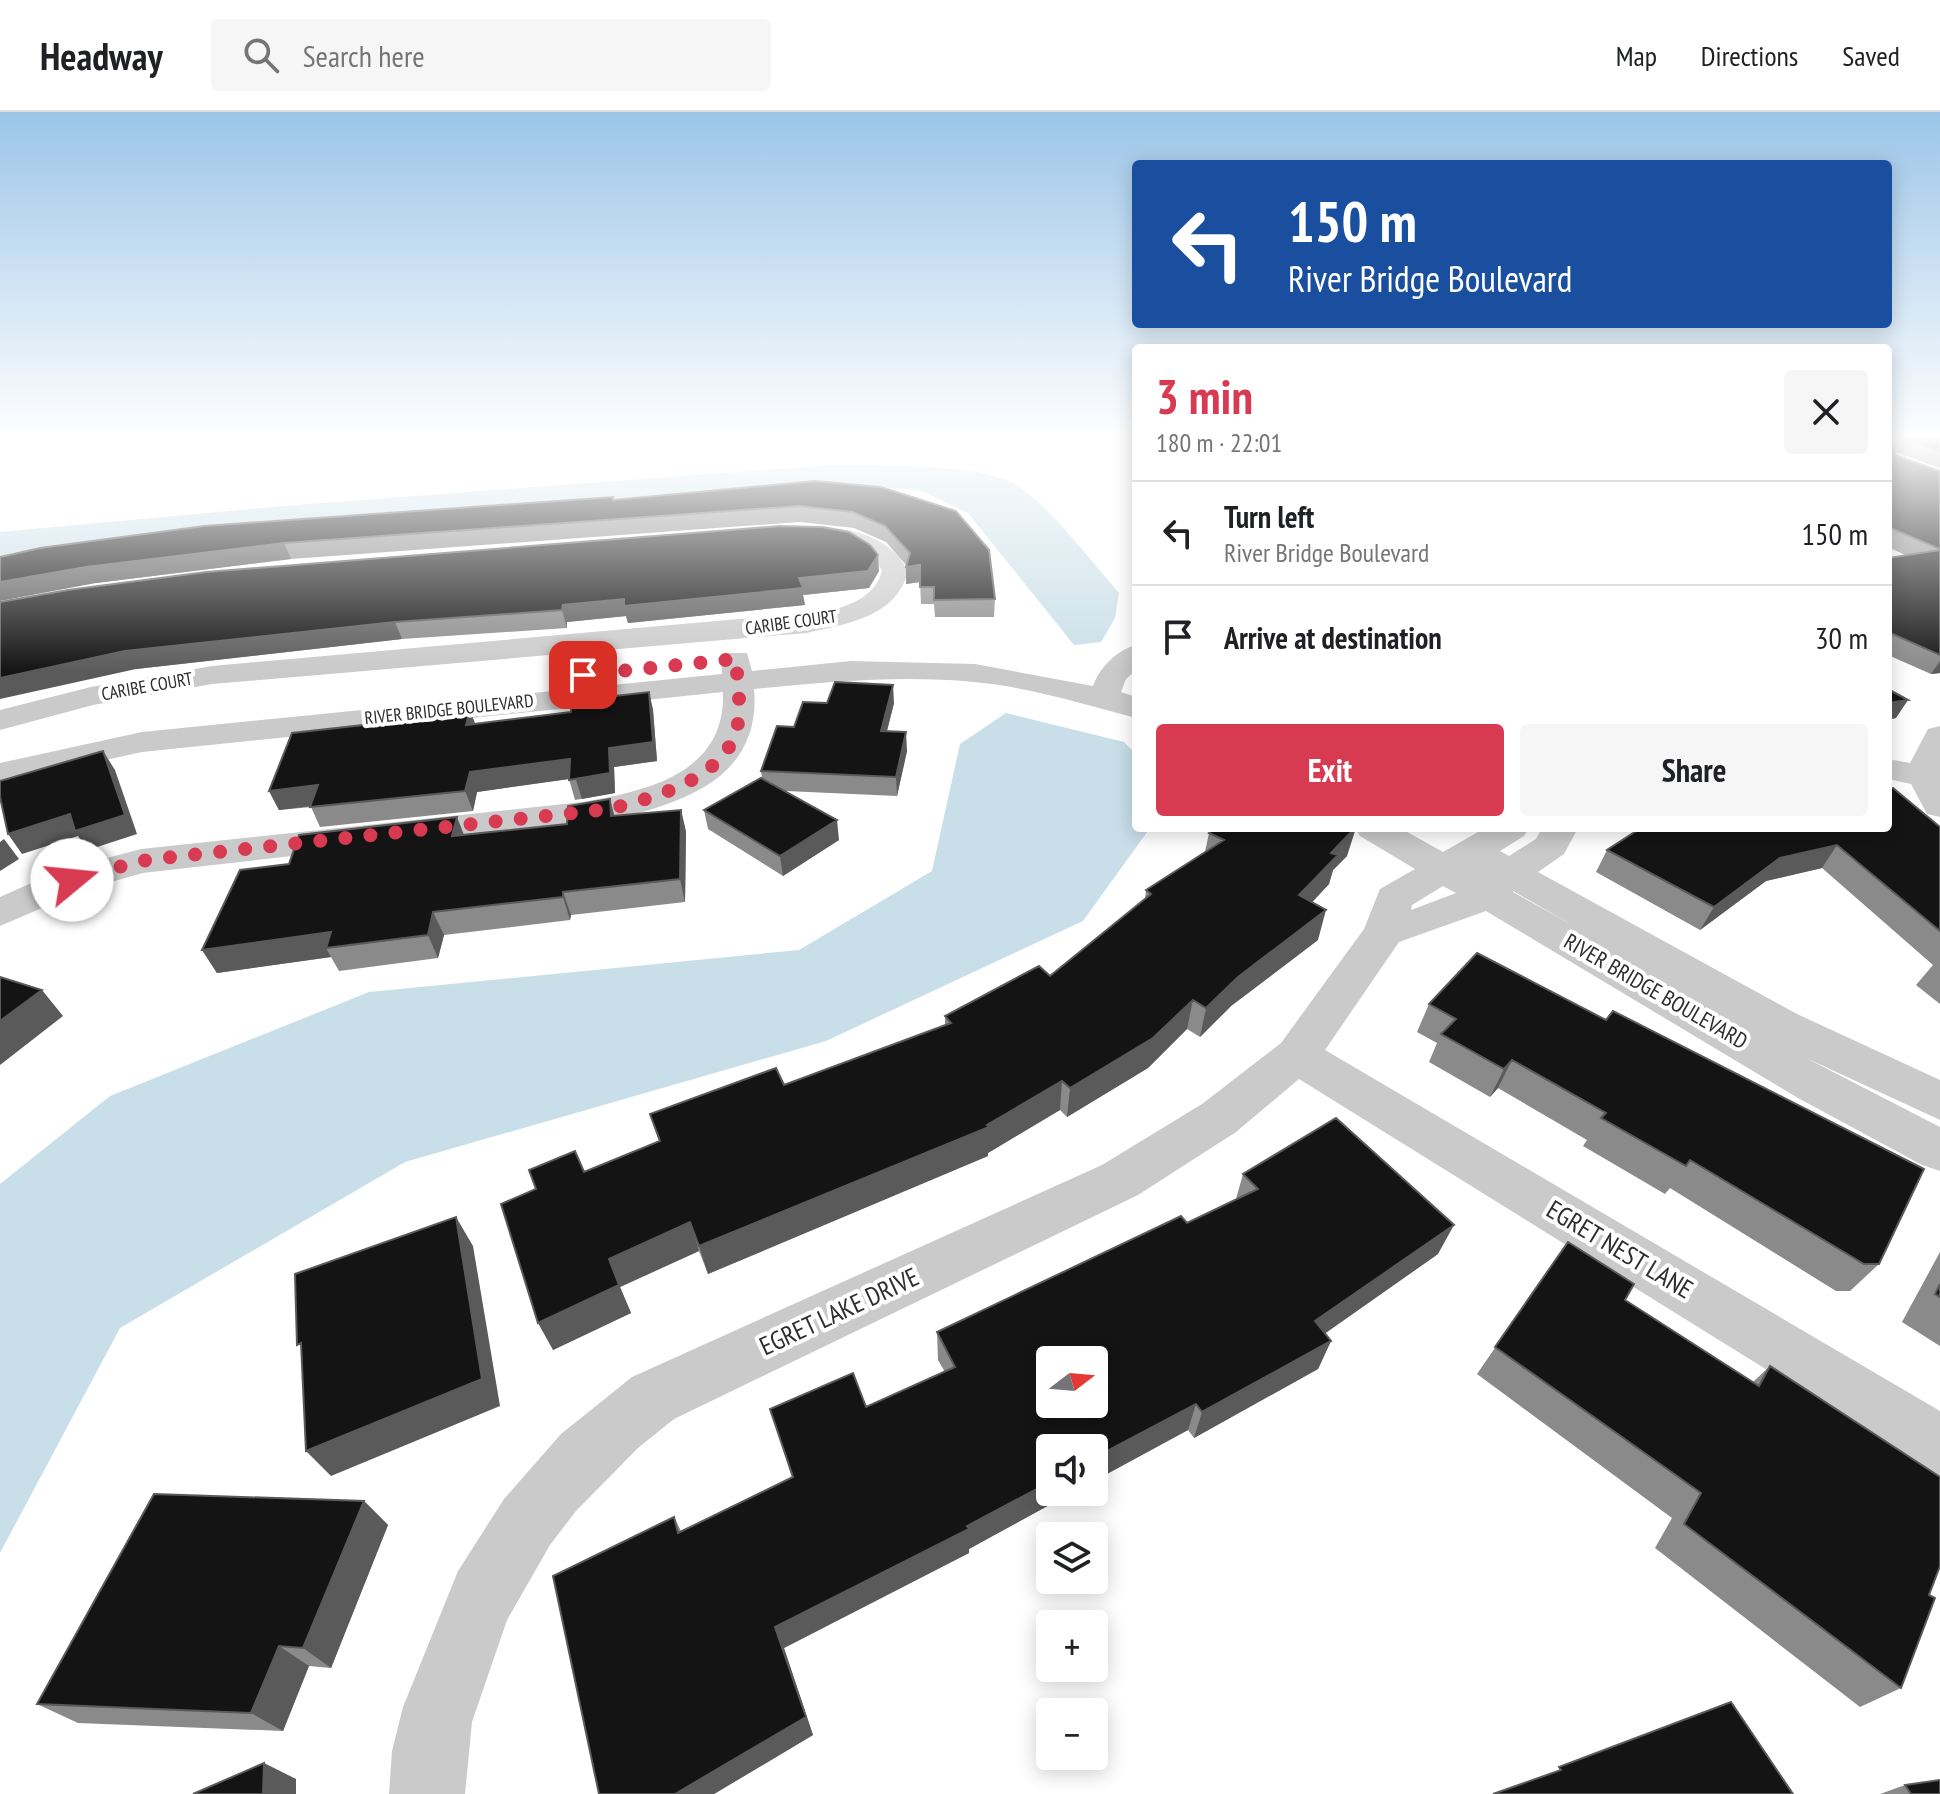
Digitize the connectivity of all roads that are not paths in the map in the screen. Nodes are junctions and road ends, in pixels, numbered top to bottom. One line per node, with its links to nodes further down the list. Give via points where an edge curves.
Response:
1 (791, 532): 5 (street, CARIBE COURT, via 836,535 877,549 892,563 890,588 856,611 806,624 212,675 91,696)
2 (737, 669): 4 (street, RIVER BRIDGE BOULEVARD, via 916,669); 7 (street, RIVER BRIDGE BOULEVARD, via 154,718); 9 (street, RIVER BRIDGE BOULEVARD, via 142,742); 17 (street, via 737,729 720,756 686,782 638,802 582,813 141,861 72,880)
3 (1132, 669): 4 (street)
4 (1125, 694)
5 (0, 720)
6 (1940, 736): 10 (street, via 1925,761)
7 (0, 750)
8 (1892, 771): 10 (street)
9 (0, 773)
10 (1933, 791)
11 (1384, 832): 15 (street, RIVER BRIDGE BOULEVARD)
12 (1433, 832): 15 (street, RIVER BRIDGE BOULEVARD)
13 (1504, 832): 15 (street, EGRET LAKE DRIVE)
14 (1558, 832): 16 (street, via 1551,846)
15 (1457, 859): 16 (street, RIVER BRIDGE BOULEVARD); 18 (street, EGRET LAKE DRIVE, via 1394,898)
16 (1499, 883): 18 (street, via 1456,910); 20 (street, RIVER BRIDGE BOULEVARD); 21 (street, RIVER BRIDGE BOULEVARD, via 1815,1085)
17 (0, 913)
18 (1384, 932): 19 (street, EGRET LAKE DRIVE)
19 (1297, 1055): 22 (street, EGRET NEST LANE); 23 (street, EGRET LAKE DRIVE, via 1219,1118 1120,1180 653,1398 608,1431 527,1519 492,1574 462,1636 440,1704)
20 (1940, 1101)
21 (1940, 1151)
22 (1940, 1447)
23 (427, 1794)

